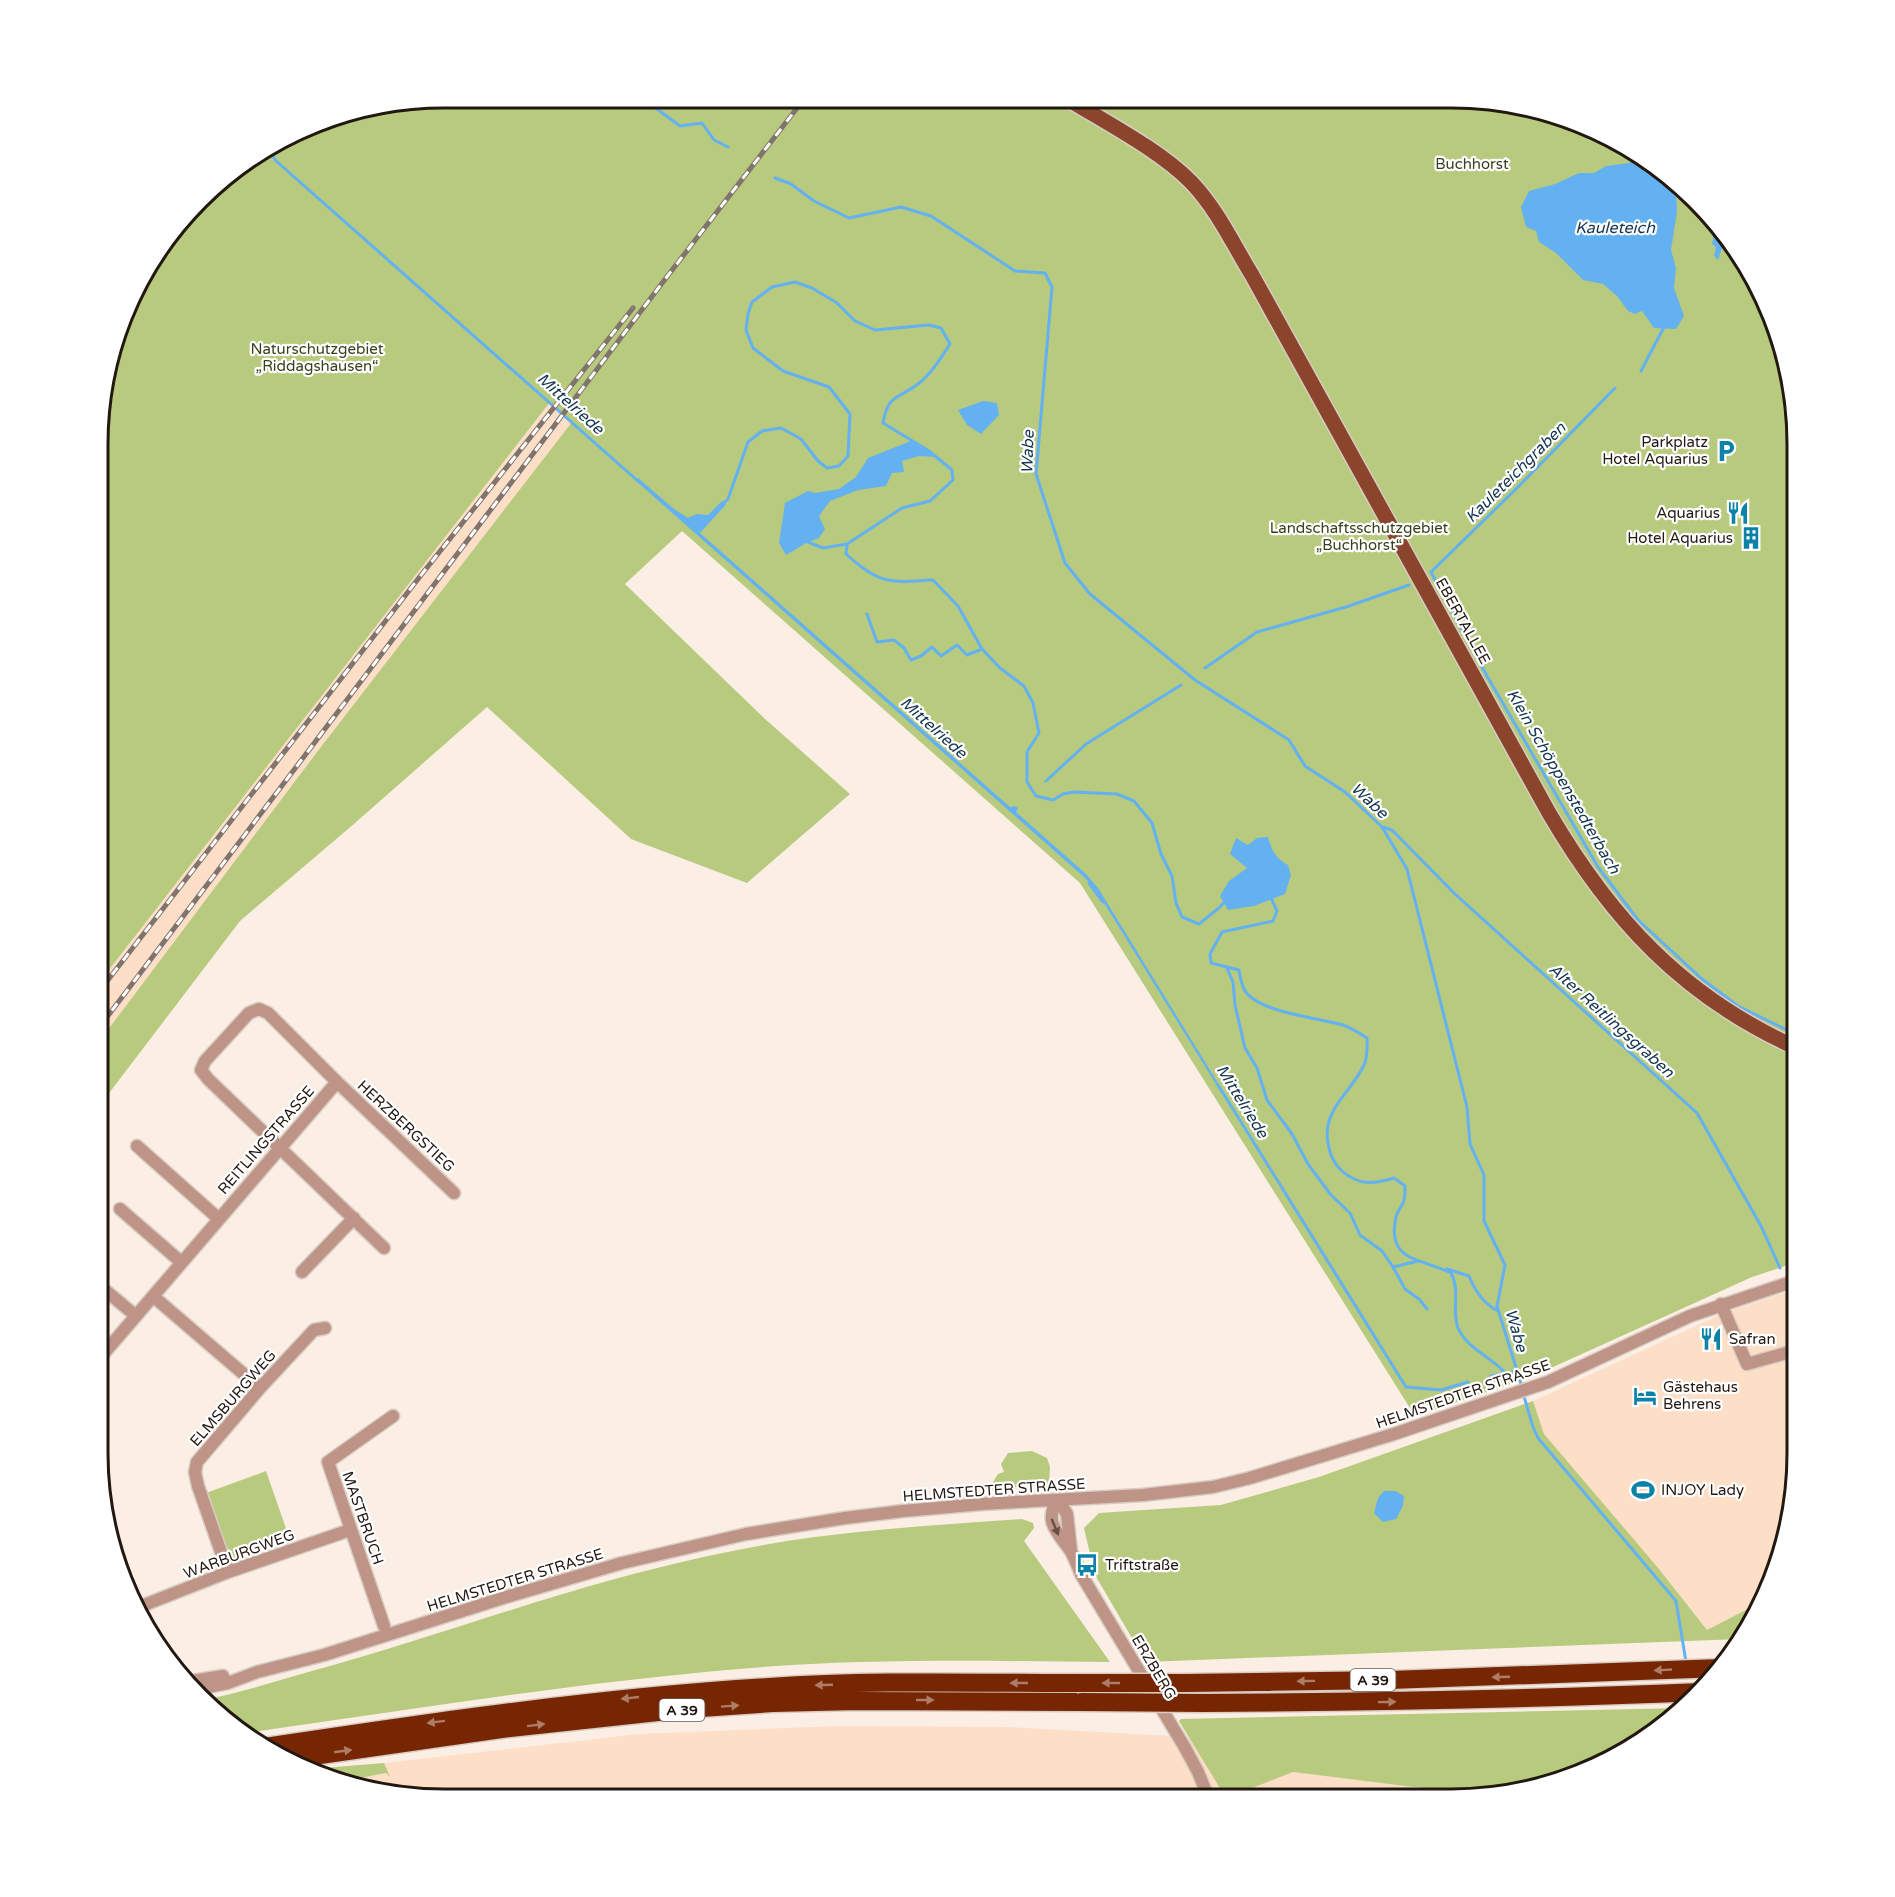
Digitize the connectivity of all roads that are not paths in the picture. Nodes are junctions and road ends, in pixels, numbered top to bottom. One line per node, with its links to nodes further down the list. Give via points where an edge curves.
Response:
1 (1082, 108): 2 (main road, EBERTALLEE, via 1172,166 1210,205 1550,813 1600,893 1654,953 1695,988 1740,1019)
2 (1787, 1043)
3 (337, 1082): 5 (street, REITLINGSTRASSE); 5 (street, HERZBERGSTIEG, via 268,1013 259,1009 249,1013 205,1061 201,1070 208,1079); 6 (street, HERZBERGSTIEG)
4 (136, 1146): 9 (street, REITLINGSTRASSE)
5 (279, 1148): 8 (street); 9 (street, REITLINGSTRASSE)
6 (454, 1193)
7 (120, 1209): 11 (street)
8 (354, 1218): 10 (street); 12 (street)
9 (219, 1219): 11 (street, REITLINGSTRASSE)
10 (384, 1248)
11 (181, 1262): 15 (street, REITLINGSTRASSE)
12 (302, 1272)
13 (1787, 1283): 16 (street, HELMSTEDTER STRASSE)
14 (108, 1292): 17 (street)
15 (154, 1297): 17 (street, REITLINGSTRASSE); 21 (street)
16 (1721, 1304): 20 (street, via 1747,1364); 23 (street, HELMSTEDTER STRASSE, via 1548,1382 1250,1479 1176,1492)
17 (136, 1316): 19 (street, REITLINGSTRASSE)
18 (325, 1328): 21 (street, ELMSBURGWEG, via 314,1330)
19 (108, 1349)
20 (1787, 1353)
21 (260, 1388): 25 (street, ELMSBURGWEG, via 198,1462 195,1472)
22 (393, 1416): 24 (street, MASTBRUCH, via 328,1462)
23 (1058, 1500): 29 (street, HELMSTEDTER STRASSE, via 845,1518 698,1544); 35 (street, ERZBERG, via 1067,1514 1071,1552 1082,1576 1187,1752)
24 (350, 1530): 25 (street, WARBURGWEG); 27 (street, MASTBRUCH)
25 (228, 1572): 26 (street, WARBURGWEG)
26 (144, 1605)
27 (384, 1626)
28 (1709, 1669): 33 (highway, A 39, one-way to 33, bridge, via 1187,1683 771,1687 507,1712)
29 (257, 1672): 30 (street, HELMSTEDTER STRASSE); 31 (street, HELMSTEDTER STRASSE)
30 (196, 1681)
31 (203, 1688)
32 (1687, 1693): 34 (highway, A 39, one-way to 32, bridge, via 510,1728 751,1704 1391,1702)
33 (278, 1745)
34 (303, 1757)
35 (1204, 1789)

